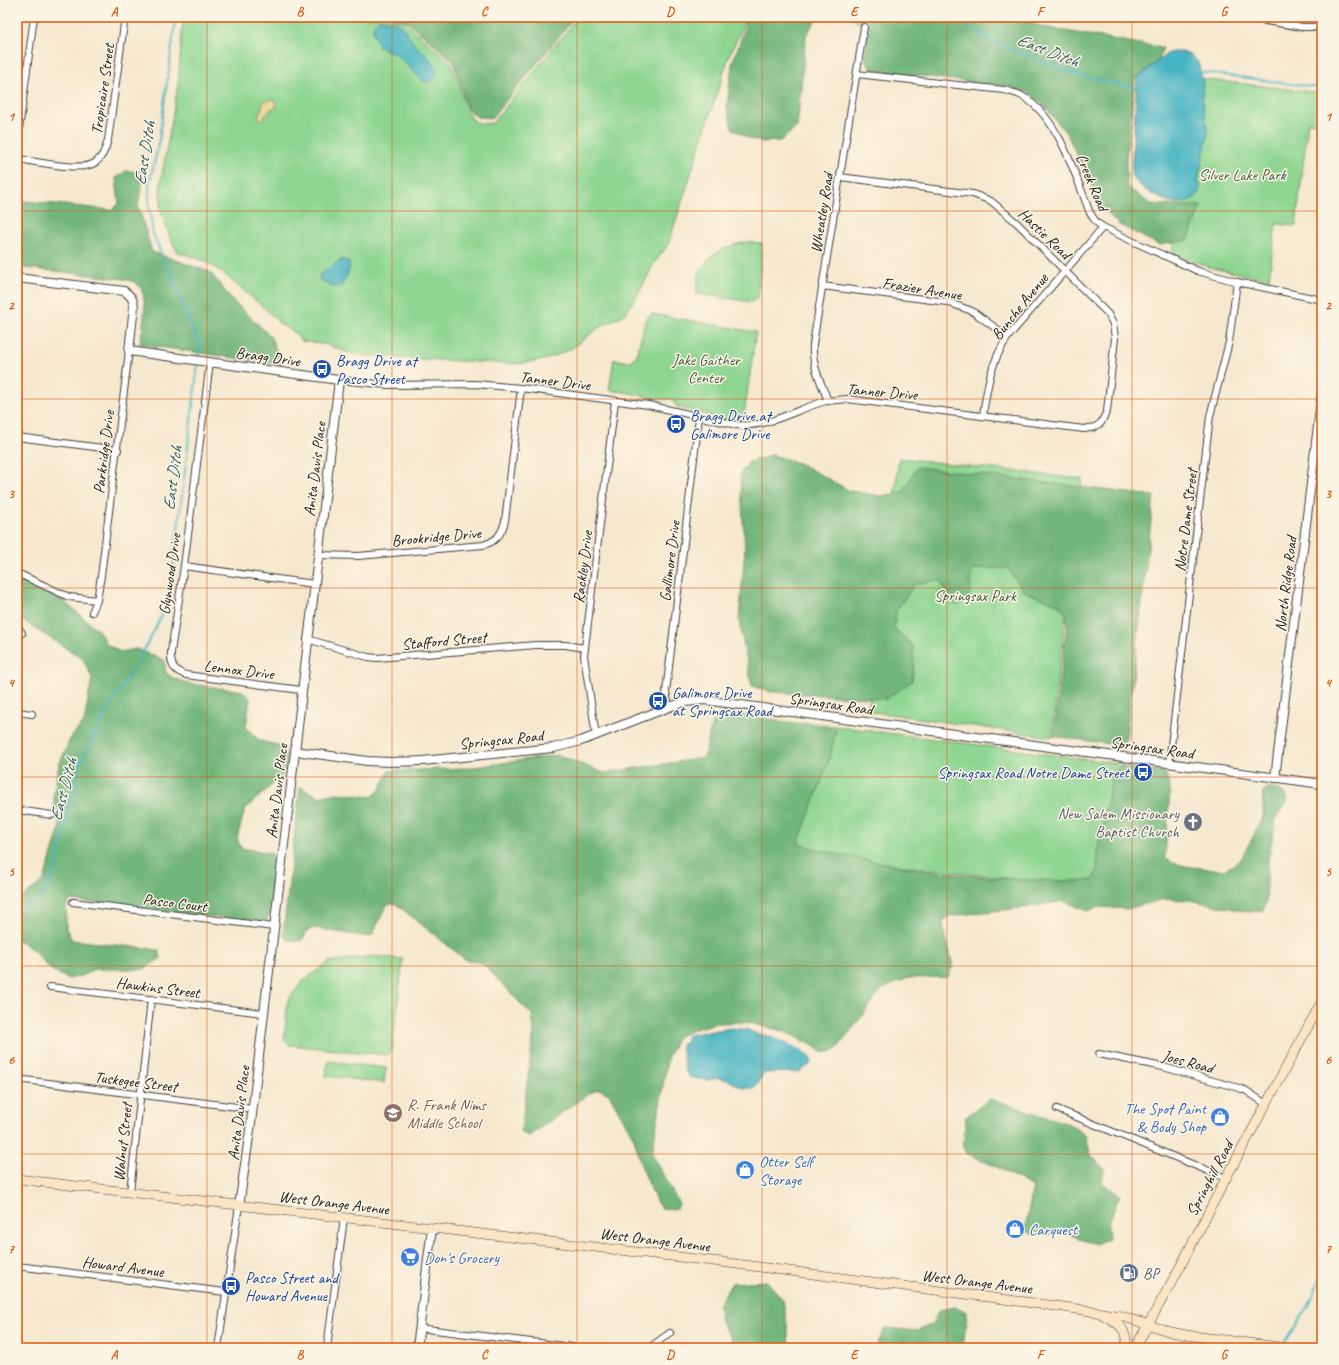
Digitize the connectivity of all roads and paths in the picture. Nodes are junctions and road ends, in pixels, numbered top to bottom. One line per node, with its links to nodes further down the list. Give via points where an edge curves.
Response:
1 (34, 17): 8 (street)
2 (125, 17): 9 (street, Tropicaire Street, via 108,140 103,155 97,161 78,167)
3 (1242, 17): 4 (street)
4 (1256, 18): 6 (street, via 1302,27)
5 (864, 27): 7 (street, Wheatley Road)
6 (1322, 27)
7 (856, 74): 10 (street, Wheatley Road); 11 (street, Creek Road, via 1004,90 1023,96 1042,114 1062,141 1090,212 1096,222)
8 (17, 144)
9 (17, 158)
10 (840, 177): 12 (street, Hastie Road, via 960,191 980,196 997,206); 15 (street, Wheatley Road)
11 (1103, 227): 12 (street, Bunche Avenue); 14 (street, Creek Road, via 1198,271)
12 (1066, 270): 17 (street, Bunche Avenue); 28 (street, Hastie Road, via 1108,314 1113,324 1116,338 1108,411)
13 (17, 278): 18 (street, Parkridge Drive, via 124,291 130,295 134,306)
14 (1237, 282): 16 (street, Creek Road); 48 (street, Notre Dame Street, via 1229,342 1210,416)
15 (822, 286): 17 (street, Frazier Avenue, via 947,302 972,311); 25 (street, Wheatley Road, via 812,354)
16 (1322, 300)
17 (1008, 337): 26 (street, Bunche Avenue, via 991,370)
18 (129, 351): 19 (street, Bragg Drive); 30 (street, Parkridge Drive)
19 (207, 362): 20 (street, Bragg Drive); 32 (street, Glynwood Drive)
20 (339, 380): 21 (street, Bragg Drive, via 388,385); 31 (street, Anita Davis Place)
21 (474, 384): 22 (street, Tanner Drive)
22 (521, 388): 24 (street, Tanner Drive); 31 (street, Brookridge Drive, via 505,521 501,533 494,542 483,546 358,556)
23 (1322, 393): 49 (street, North Ridge Road)
24 (615, 401): 27 (street, Tanner Drive, via 648,405); 40 (street, Rackley Drive)
25 (828, 401): 26 (street, Tanner Drive, via 854,399); 27 (street, Tanner Drive, via 769,423 749,426)
26 (983, 415): 28 (street, Tanner Drive, via 1084,429)
27 (699, 417): 43 (street, Gallimore Drive, via 666,692)
28 (1101, 423)
29 (17, 437): 30 (street)
30 (118, 450): 35 (street, Parkridge Drive)
31 (318, 555): 34 (street, Anita Davis Place)
32 (184, 566): 34 (street); 41 (street, Glynwood Drive, via 171,652 171,662)
33 (17, 573): 35 (street, via 69,597)
34 (314, 584): 39 (street, Anita Davis Place)
35 (97, 600): 36 (street, Parkridge Drive)
36 (92, 612)
37 (17, 625): 38 (street)
38 (22, 633)
39 (307, 639): 40 (street, Stafford Street, via 377,658 536,645); 42 (street, Anita Davis Place)
40 (585, 648): 46 (street, Rackley Drive)
41 (175, 670): 42 (street, Lennox Drive, via 186,675)
42 (301, 690): 47 (street, Anita Davis Place)
43 (669, 707): 46 (street, Springsax Road); 48 (street, Springsax Road, via 704,700 726,702)
44 (17, 712): 45 (street)
45 (32, 714)
46 (596, 736): 47 (street, Springsax Road, via 553,748 422,761 390,762)
47 (294, 751): 54 (street, Anita Davis Place)
48 (1169, 763): 49 (street, Springsax Road)
49 (1275, 778): 50 (street, Springsax Road)
50 (1322, 784)
51 (17, 810): 52 (street)
52 (52, 814)
53 (73, 902): 54 (street, Pasco Court)
54 (274, 927): 58 (street, Anita Davis Place)
55 (50, 987): 56 (street, Hawkins Street)
56 (151, 999): 58 (street, Hawkins Street); 61 (street, Walnut Street)
57 (1322, 1001): 62 (main road, Springhill Road)
58 (263, 1013): 63 (street, Anita Davis Place)
59 (1099, 1054): 62 (street, Joes Road, via 1163,1067 1235,1087 1245,1090)
60 (17, 1080): 61 (street, Tuskegee Street)
61 (140, 1095): 63 (street, Tuskegee Street); 67 (street, Walnut Street)
62 (1266, 1104): 65 (main road, Springhill Road)
63 (253, 1109): 68 (street, Anita Davis Place)
64 (1057, 1110): 65 (street)
65 (1226, 1178): 74 (main road, Springhill Road)
66 (17, 1179): 67 (main road, West Orange Avenue)
67 (130, 1192): 68 (main road, West Orange Avenue)
68 (238, 1206): 69 (main road, West Orange Avenue); 72 (street)
69 (344, 1218): 70 (main road, West Orange Avenue); 78 (street)
70 (432, 1228): 73 (main road, West Orange Avenue, via 721,1262); 75 (street)
71 (17, 1266): 72 (street, Howard Avenue)
72 (225, 1292): 77 (street)
73 (1092, 1311): 74 (main road, West Orange Avenue); 82 (main road, via 1123,1328 1126,1334)
74 (1148, 1324): 83 (main road, Springhill Road); 84 (main road, West Orange Avenue, via 1186,1336)
75 (419, 1328): 79 (street); 80 (street)
76 (670, 1333): 81 (street)
77 (218, 1348)
78 (327, 1348)
79 (417, 1348)
80 (580, 1348)
81 (649, 1348)
82 (1126, 1348)
83 (1135, 1348)
84 (1287, 1348)

